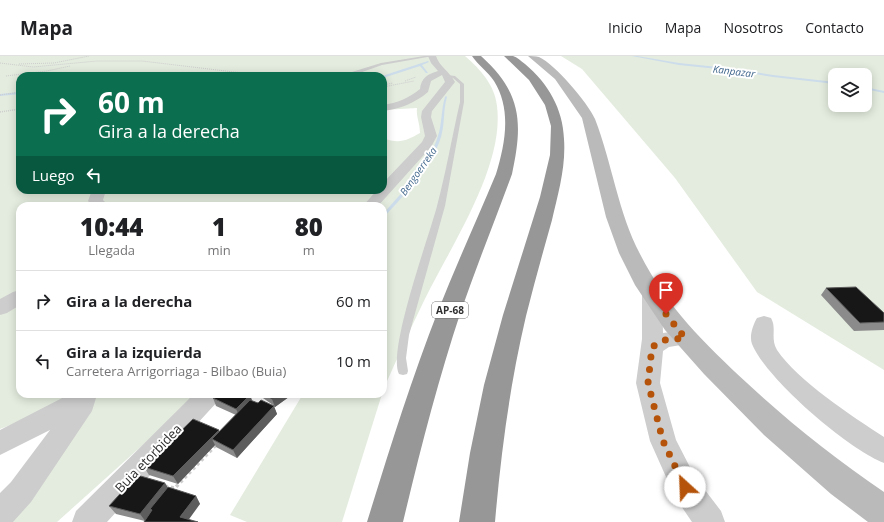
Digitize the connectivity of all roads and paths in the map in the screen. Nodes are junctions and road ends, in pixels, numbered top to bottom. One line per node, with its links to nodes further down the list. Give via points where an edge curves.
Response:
1 (89, 56): 8 (path, via 65,61)
2 (432, 56): 11 (lane, via 381,64); 12 (street, via 432,60)
3 (476, 56): 42 (highway, AP-68, via 497,76 509,100 512,121 509,156 430,369 402,456)
4 (508, 56): 43 (highway, via 534,78 546,96 553,110 556,125 557,151 553,181 507,342 485,449)
5 (532, 56): 23 (street, via 546,65 558,78 588,118 615,217 629,253)
6 (80, 62): 8 (path, via 33,67); 9 (path); 10 (path, via 142,61)
7 (0, 63): 8 (path)
8 (13, 64)
9 (39, 72)
10 (234, 72)
11 (358, 72)
12 (445, 74): 17 (street, via 429,77 425,90 409,102); 20 (street, via 450,82 427,111 431,136 427,144); 29 (lane, via 462,84 462,102 441,206 404,335 401,358)
13 (16, 75): 14 (path)
14 (6, 76)
15 (16, 93): 16 (path)
16 (0, 95)
17 (387, 107)
18 (16, 110): 19 (path)
19 (0, 112)
20 (387, 188)
21 (381, 194): 22 (street)
22 (374, 202)
23 (652, 294): 27 (street); 28 (street)
24 (16, 298): 25 (street)
25 (0, 308)
26 (764, 323): 35 (street, via 762,343 768,354 792,381 854,433)
27 (685, 338): 28 (street, via 665,340); 39 (street, via 774,426)
28 (652, 347): 44 (street, via 648,383 663,441 685,487)
29 (403, 371)
30 (82, 398): 34 (street, via 57,414)
31 (84, 398): 40 (street, via 83,404 21,492)
32 (205, 398): 41 (street, Buia etorbidea)
33 (223, 438): 37 (path)
34 (0, 443)
35 (884, 451)
36 (160, 484): 37 (path)
37 (174, 488): 38 (path)
38 (170, 494)
39 (884, 513)
40 (0, 514)
41 (87, 522)
42 (385, 522)
43 (477, 522)
44 (710, 522)

